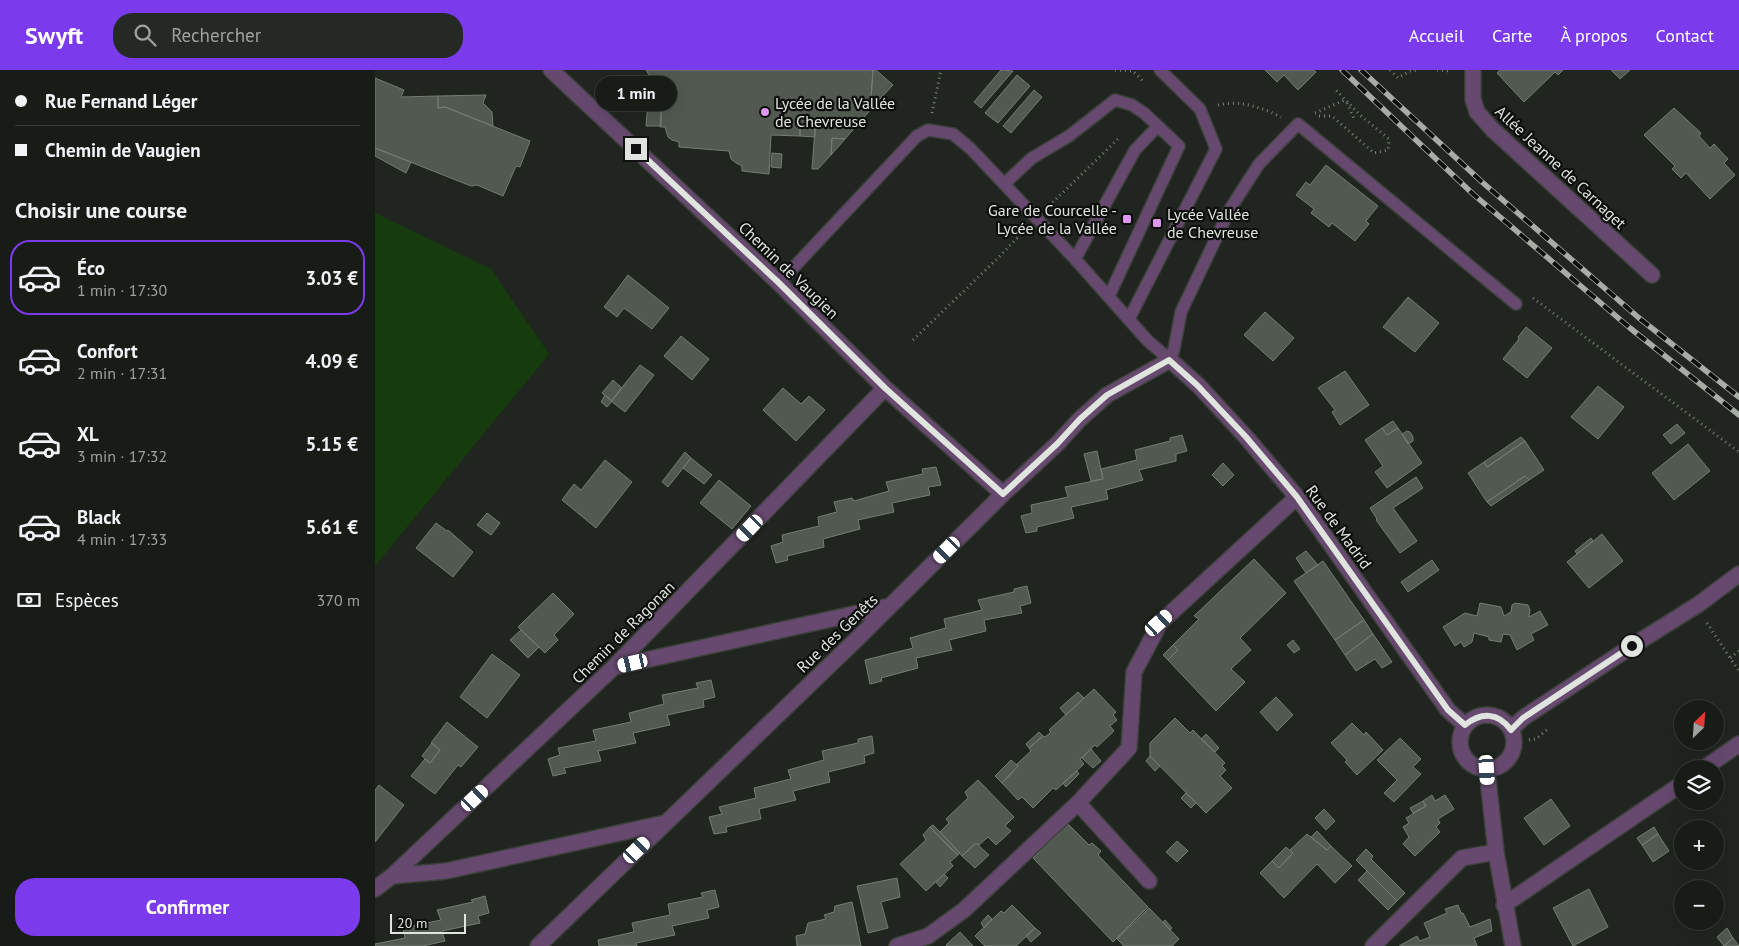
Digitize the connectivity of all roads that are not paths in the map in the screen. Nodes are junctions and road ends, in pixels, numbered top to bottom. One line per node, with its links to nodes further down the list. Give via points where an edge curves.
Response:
1 (551, 70): 8 (street, Chemin de Vaugien)
2 (1160, 70): 11 (lane, via 1199,108 1216,148)
3 (1473, 70): 7 (street, Allée Jeanne de Carnaget, via 1473,99 1477,112)
4 (1158, 126): 5 (lane, via 1132,105 1115,100 1069,136 1032,158); 6 (lane, via 1135,150); 9 (lane, via 1179,146)
5 (1004, 184): 6 (lane); 8 (lane, via 953,134 928,130 917,136)
6 (1075, 259): 9 (lane)
7 (1652, 275)
8 (779, 283): 13 (street, Chemin de Vaugien)
9 (1109, 296): 11 (lane)
10 (1516, 304): 12 (lane, via 1302,120 1259,164 1230,209 1181,312)
11 (1129, 319): 12 (lane)
12 (1169, 360): 14 (street, Rue des Genêts, via 1107,395); 15 (street, Rue de Madrid, via 1246,437)
13 (885, 388): 14 (street, Chemin de Vaugien); 18 (street, Chemin de Ragonan)
14 (1003, 494): 17 (street, Rue des Genêts)
15 (1297, 497): 19 (street, Rue de Madrid, via 1448,710); 25 (street, via 1159,623 1134,672 1129,748)
16 (1739, 574): 20 (street, via 1699,604 1523,718)
17 (890, 606): 18 (street); 26 (street, Rue des Genêts)
18 (614, 667): 28 (street, Chemin de Ragonan)
19 (1465, 725): 20 (street, via 1480,716 1489,715 1498,717); 23 (street, via 1459,742 1464,758 1478,769)
20 (1511, 730): 23 (street, via 1514,743 1508,759 1495,769)
21 (1739, 744): 22 (street)
22 (1716, 760)
23 (1487, 770): 27 (street)
24 (1674, 789): 31 (street)
25 (1078, 803): 29 (street); 33 (street, via 964,910 928,936)
26 (665, 823): 28 (street, via 446,871); 32 (street, Rue des Genêts)
27 (1496, 852): 31 (street); 34 (street, via 1462,858)
28 (392, 876): 30 (street, Chemin de Ragonan)
29 (1149, 881)
30 (375, 889)
31 (1504, 905): 35 (street)
32 (538, 946)
33 (897, 946)
34 (1373, 946)
35 (1513, 946)

